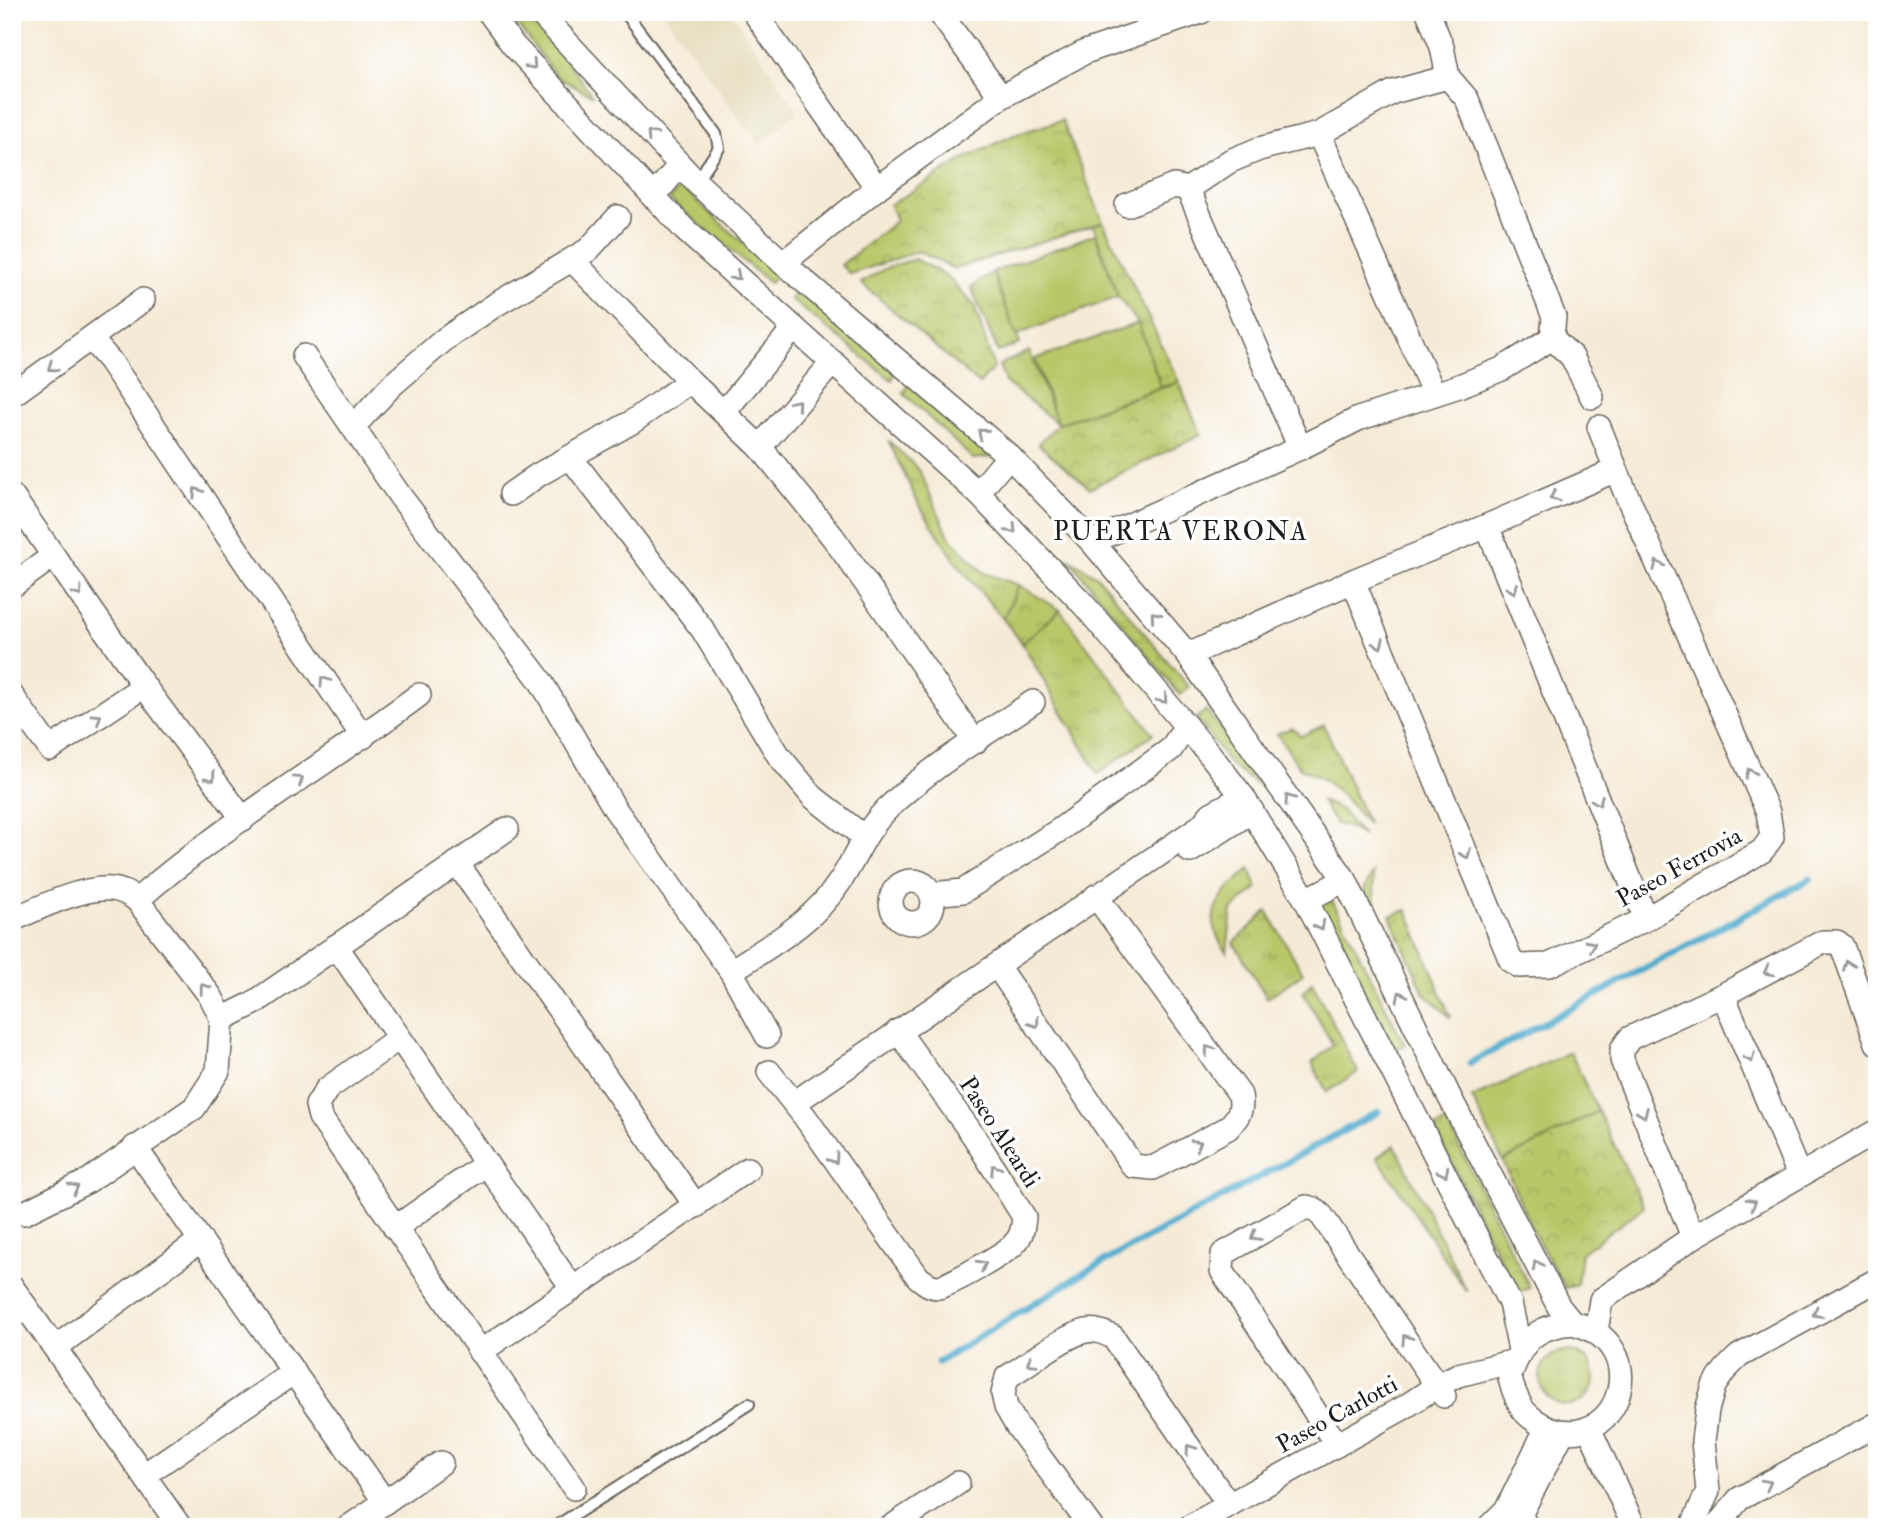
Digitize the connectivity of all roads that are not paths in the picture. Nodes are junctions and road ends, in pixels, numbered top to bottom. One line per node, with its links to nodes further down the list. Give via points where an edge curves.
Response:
1 (489, 12): 14 (street, one-way to 14, via 513,45)
2 (625, 12): 11 (lane, via 716,134 719,148)
3 (754, 12): 12 (street)
4 (939, 12): 9 (street)
5 (1201, 12): 9 (street, via 1086,52)
6 (1428, 12): 8 (street)
7 (549, 15): 11 (street, one-way to 7)
8 (1448, 77): 10 (street, via 1393,92); 21 (street, via 1467,99 1555,317)
9 (1001, 97): 12 (street)
10 (1319, 134): 13 (street, via 1259,149); 26 (street)
11 (687, 174): 14 (street); 18 (street)
12 (877, 188): 18 (street)
13 (1188, 188): 15 (street, via 1174,186); 33 (street)
14 (653, 197): 20 (street, one-way to 20)
15 (1128, 205)
16 (618, 217): 17 (street, via 588,250)
17 (572, 260): 25 (street); 30 (street, via 445,340 392,385)
18 (783, 263): 34 (street, one-way to 18)
19 (143, 300): 22 (street)
20 (794, 328): 24 (street); 29 (street)
21 (1552, 338): 26 (street, via 1502,369); 28 (street, via 1572,357)
22 (91, 339): 27 (street, one-way to 27); 51 (street, one-way to 22)
23 (303, 356): 30 (street)
24 (832, 362): 32 (street, one-way to 24); 37 (street)
25 (690, 381): 29 (street); 35 (street)
26 (1434, 394): 33 (street, via 1358,419)
27 (12, 395)
28 (1592, 397)
29 (724, 412): 32 (street)
30 (353, 427): 66 (street, via 443,555 540,680 615,809)
31 (1599, 427): 36 (street, Paseo Ferrovia)
32 (760, 447): 52 (street, via 863,578)
33 (1300, 448): 41 (street)
34 (1009, 456): 37 (street); 41 (street)
35 (571, 458): 38 (street); 56 (street, via 703,630 779,756 813,797)
36 (1616, 470): 40 (street, one-way to 40); 63 (street, Paseo Ferrovia, one-way to 36, via 1762,851 1772,837 1768,812)
37 (978, 493): 50 (street, one-way to 50, via 1084,605)
38 (510, 494)
39 (12, 496): 42 (street)
40 (1487, 526): 43 (street); 63 (street, one-way to 63)
41 (1091, 542): 45 (street, one-way to 41)
42 (53, 556): 44 (street); 46 (street, one-way to 46)
43 (1353, 581): 45 (street); 63 (street, Paseo Ferrovia, one-way to 63, via 1511,961 1518,966 1549,965)
44 (12, 586)
45 (1188, 655): 58 (street, one-way to 45)
46 (144, 686): 48 (street, one-way to 46, via 50,749); 54 (street, one-way to 54)
47 (419, 695): 51 (street)
48 (12, 696)
49 (1033, 702): 52 (street)
50 (1186, 726): 53 (street); 59 (street, via 1171,749 1058,831 963,891)
51 (363, 737): 54 (street, one-way to 51)
52 (975, 742): 56 (street, via 887,809)
53 (1247, 804): 61 (street); 62 (street, via 1211,814)
54 (243, 819): 60 (street)
55 (507, 829): 57 (street)
56 (864, 837): 66 (street, via 841,880 819,908)
57 (457, 863): 65 (street); 81 (street)
58 (1345, 880): 61 (street); 89 (street, one-way to 58, via 1559,1307 1448,1094)
59 (931, 894)
60 (137, 900): 64 (street, via 110,888 89,891); 69 (street, one-way to 60, via 211,997)
61 (1306, 900): 93 (street, one-way to 93, via 1510,1303)
62 (1100, 903): 67 (street); 67 (street, one-way to 62, via 1133,1166 1153,1168 1228,1128 1242,1108 1240,1095)
63 (1646, 919)
64 (13, 920)
65 (336, 946): 69 (street, via 254,1003); 72 (street)
66 (731, 971): 70 (street)
67 (1000, 973): 71 (street)
68 (1723, 995): 73 (street, one-way to 68, via 1837,942 1823,942); 80 (street, one-way to 80); 84 (street, one-way to 84, via 1630,1038 1621,1055)
69 (222, 1019): 77 (street, via 218,1072 194,1108)
70 (767, 1036)
71 (902, 1037): 75 (street); 75 (street, Paseo Aleardi, one-way to 71, via 924,1283 944,1286 1006,1252 1017,1242 1024,1217 973,1135)
72 (399, 1038): 78 (street); 83 (street, via 327,1089 317,1105 327,1129)
73 (1877, 1043)
74 (769, 1072): 75 (street, Paseo Aleardi)
75 (800, 1110)
76 (1877, 1131): 80 (street)
77 (135, 1147): 82 (street, one-way to 77, via 24,1213 88,1181); 85 (street)
78 (486, 1164): 83 (street); 88 (street)
79 (748, 1169): 81 (street)
80 (1799, 1175): 84 (street, one-way to 80)
81 (696, 1206): 88 (street)
82 (12, 1211)
83 (395, 1228): 92 (street)
84 (1693, 1237): 90 (street, via 1601,1300)
85 (201, 1240): 91 (street); 94 (street)
86 (1877, 1280): 105 (street, one-way to 105, via 1739,1356 1724,1370 1714,1386 1703,1441)
87 (12, 1287): 91 (street)
88 (573, 1290): 92 (street)
89 (1572, 1323): 90 (street); 93 (street, via 1552,1325 1534,1335)
90 (1596, 1332): 98 (street, via 1613,1348 1621,1370 1619,1394 1608,1414)
91 (56, 1348): 102 (street)
92 (480, 1352): 104 (street)
93 (1515, 1362): 95 (street, Paseo Carlotti, via 1458,1375); 99 (street, via 1516,1396 1525,1412)
94 (294, 1372): 102 (street); 107 (street)
95 (1441, 1391): 100 (street, Paseo Carlotti); 100 (street, one-way to 100, via 1322,1216 1306,1206 1223,1254 1222,1271)
96 (749, 1404): 113 (lane)
97 (1877, 1424): 106 (street, one-way to 97)
98 (1589, 1428): 99 (street); 117 (street)
99 (1555, 1430): 109 (street)
100 (1337, 1444): 108 (street, Paseo Carlotti)
101 (441, 1463): 107 (street)
102 (144, 1475): 111 (street)
103 (958, 1483): 110 (street)
104 (574, 1488)
105 (1709, 1491): 106 (street); 118 (street)
106 (1739, 1499): 119 (street)
107 (385, 1502): 112 (street)
108 (1229, 1505): 114 (street, one-way to 114, via 1113,1337 1086,1331 1007,1377 1003,1394 1017,1426); 115 (street, Paseo Carlotti)
109 (1518, 1517): 116 (street)
110 (906, 1522)
111 (180, 1527)
112 (349, 1527)
113 (555, 1527)
114 (1091, 1527)
115 (1189, 1527)
116 (1489, 1527)
117 (1634, 1527)
118 (1692, 1527)
119 (1716, 1527)

